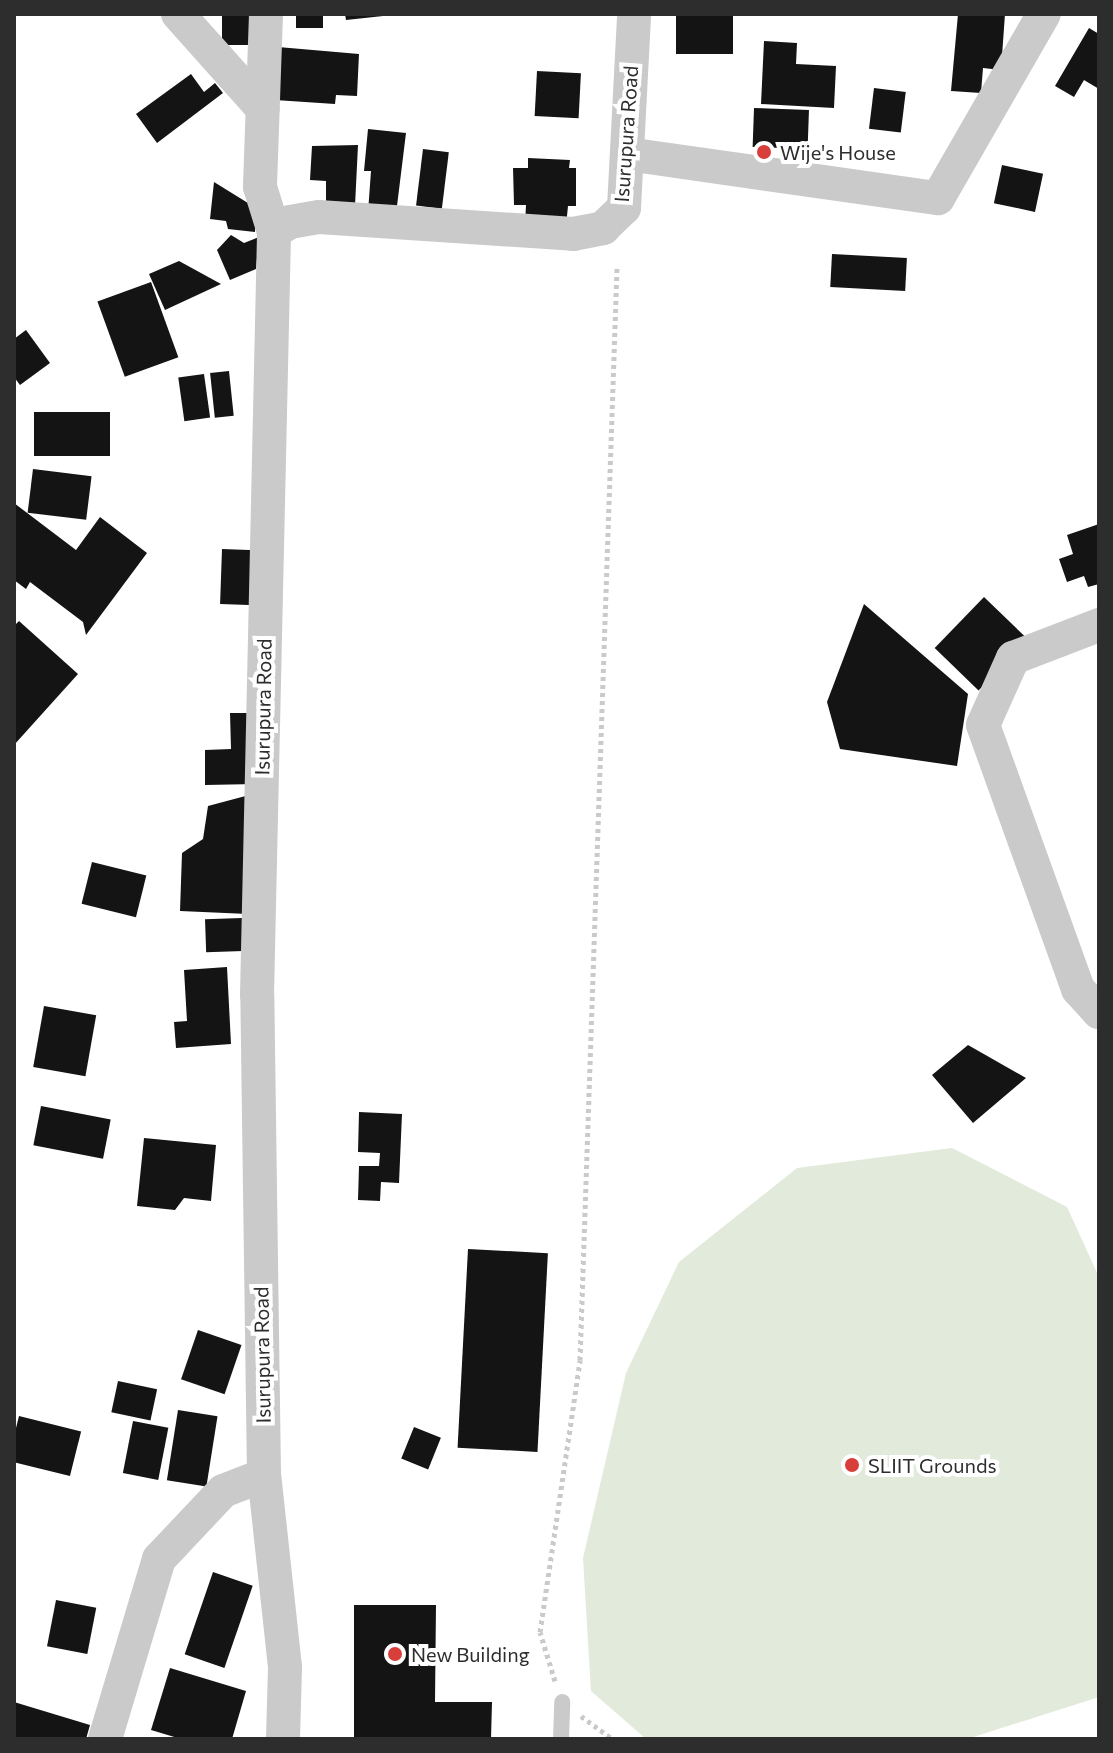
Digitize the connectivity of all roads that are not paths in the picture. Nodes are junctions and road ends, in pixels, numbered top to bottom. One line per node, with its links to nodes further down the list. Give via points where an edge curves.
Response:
1 (178, 14): 5 (street)
2 (266, 14): 5 (street)
3 (634, 14): 6 (street, Isurupura Road)
4 (1044, 14): 6 (street, via 938,198)
5 (263, 109): 7 (street, via 260,187)
6 (627, 154): 7 (street, Isurupura Road, via 624,208 603,228 573,234 319,217 290,222)
7 (274, 232): 10 (street, Isurupura Road, via 257,995)
8 (1099, 625): 9 (street, via 1013,658 983,725 1078,989)
9 (1099, 1012)
10 (264, 1475): 12 (street, via 223,1491 159,1559); 13 (street, Isurupura Road, via 285,1667)
11 (562, 1702): 14 (lane)
12 (105, 1739)
13 (283, 1739)
14 (561, 1739)

